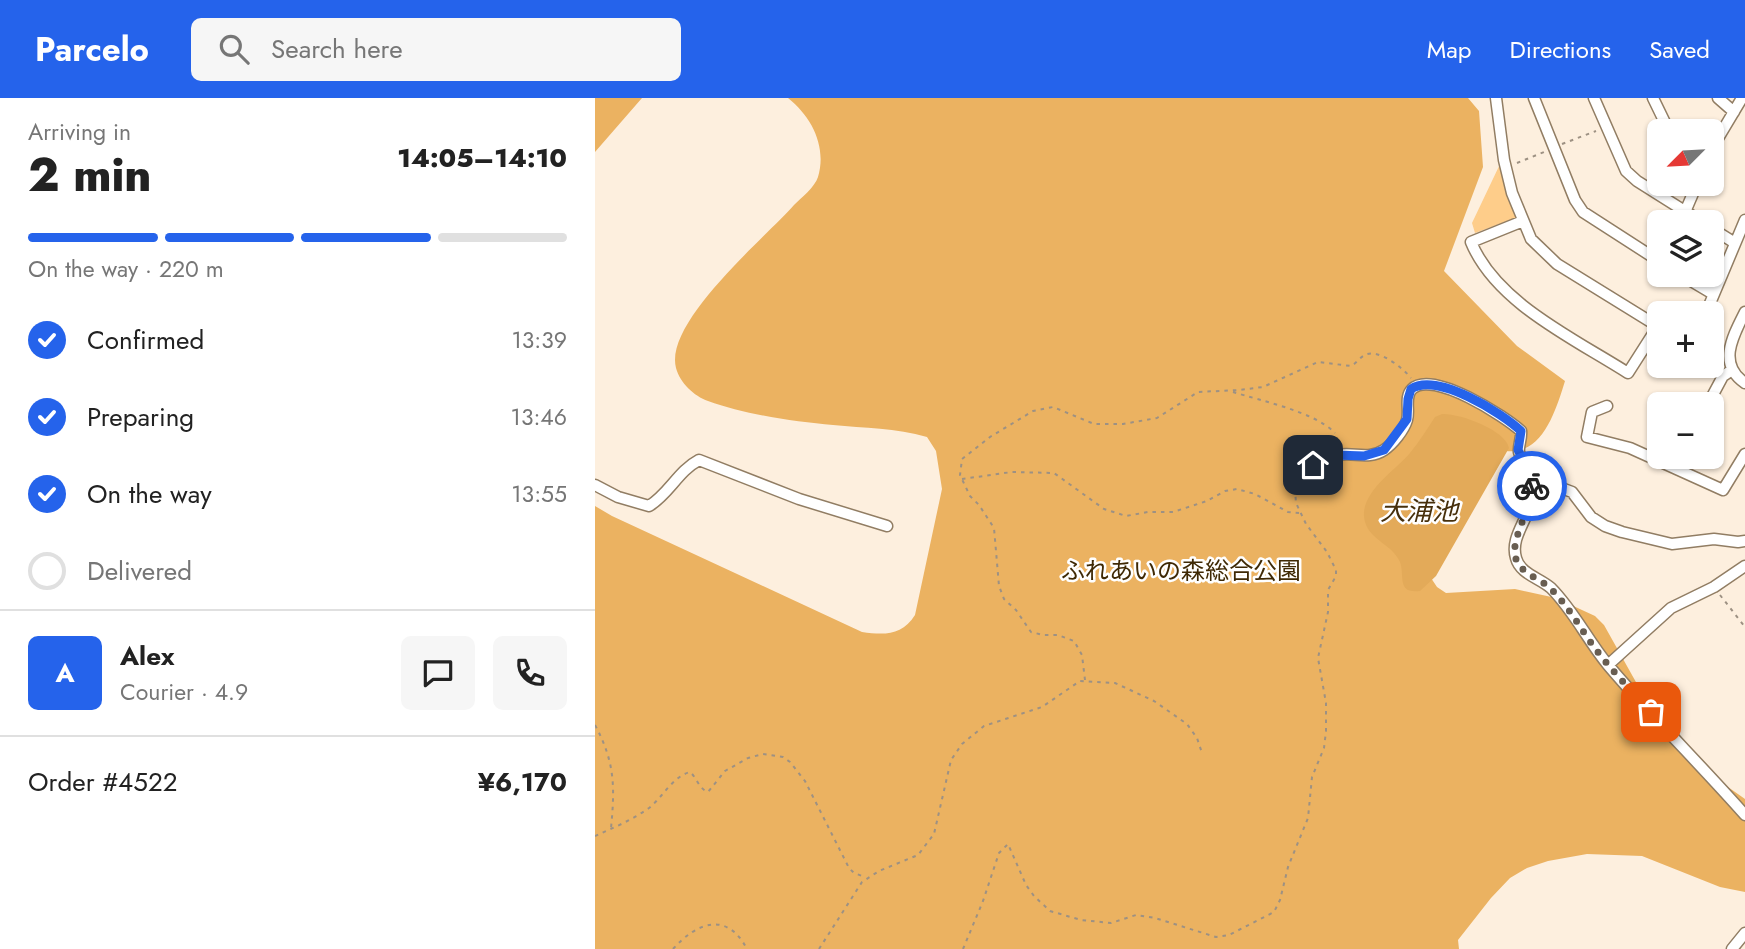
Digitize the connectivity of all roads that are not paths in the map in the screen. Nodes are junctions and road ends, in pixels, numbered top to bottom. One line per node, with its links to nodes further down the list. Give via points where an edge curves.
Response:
1 (1496, 98): 12 (street, via 1504,160)
2 (1534, 98): 15 (street, via 1583,212)
3 (1594, 98): 10 (street, via 1626,171)
4 (1653, 98): 8 (street)
5 (1718, 98): 7 (street)
6 (1742, 98): 7 (street)
7 (1734, 112): 9 (street)
8 (1663, 119)
9 (1724, 129)
10 (1682, 210)
11 (1745, 220): 14 (street)
12 (1523, 221): 20 (street, via 1531,239 1557,264); 21 (street, via 1471,242 1488,272 1528,310 1628,373)
13 (1724, 236): 14 (street)
14 (1735, 243): 17 (street)
15 (1647, 253)
16 (1701, 287): 17 (street)
17 (1713, 294): 18 (street)
18 (1710, 301)
19 (1745, 312): 22 (street, via 1729,344)
20 (1647, 319)
21 (1647, 343)
22 (1732, 370): 23 (street); 24 (street)
23 (1745, 383)
24 (1714, 392)
25 (1607, 406): 27 (street, via 1592,412 1587,436)
26 (1745, 454): 29 (street, via 1724,490)
27 (1647, 455)
28 (1313, 465): 30 (street, via 1335,455 1364,456 1384,450 1407,419 1409,394 1420,385 1445,388 1512,422 1521,431 1518,450)
29 (1678, 469)
30 (1532, 477): 33 (street, via 1572,492 1591,517 1622,532 1672,544); 35 (street, via 1531,503 1514,549 1516,561 1550,587)
31 (595, 485): 32 (street, via 649,506 699,460 799,499)
32 (887, 526)
33 (1745, 541)
34 (1745, 566): 35 (street, via 1671,608)
35 (1608, 665): 36 (street)
36 (1745, 815)
37 (1745, 933): 38 (street)
38 (1732, 949)

